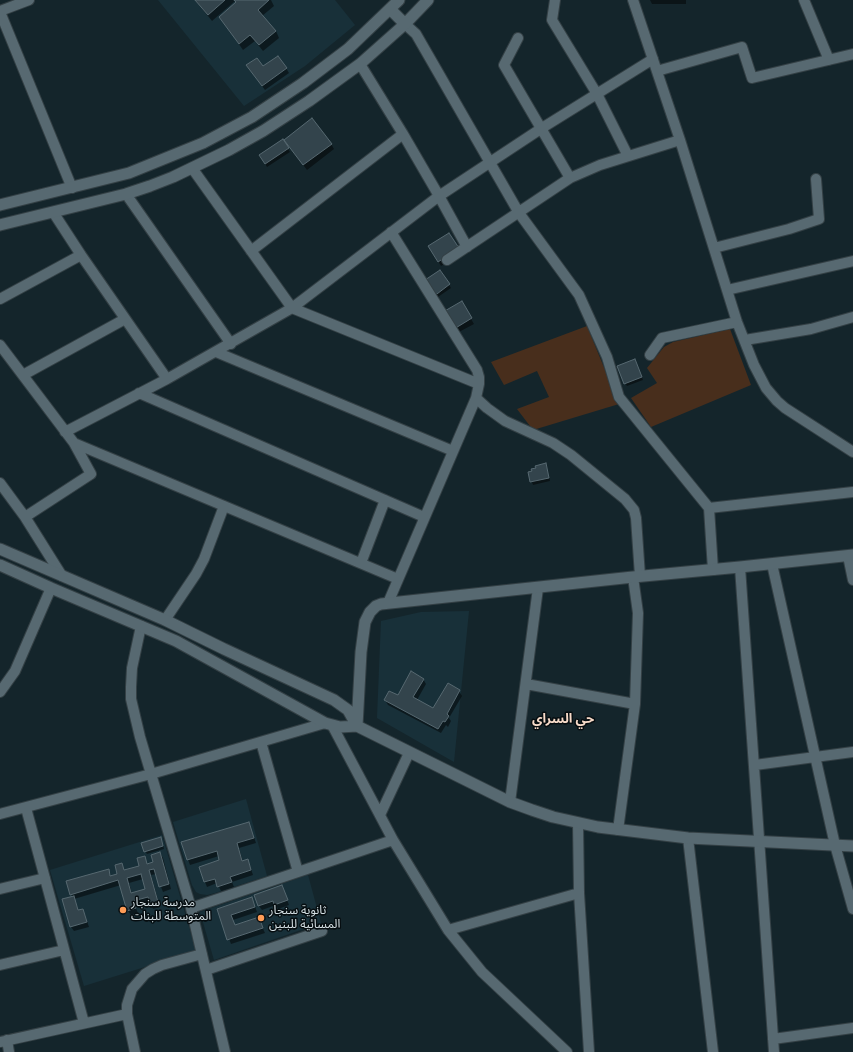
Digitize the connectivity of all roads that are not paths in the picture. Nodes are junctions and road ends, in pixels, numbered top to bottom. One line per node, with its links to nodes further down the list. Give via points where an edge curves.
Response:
1 (29, 0): 8 (street)
2 (399, 0): 7 (street)
3 (428, 0): 9 (street)
4 (556, 0): 16 (street, via 552,20)
5 (633, 0): 12 (street)
6 (804, 0): 13 (street)
7 (390, 9): 9 (street); 25 (street, via 348,49 303,83 252,116 203,143 129,173)
8 (0, 11): 25 (street)
9 (405, 24): 14 (street); 21 (street, via 416,34)
10 (518, 38): 17 (street, via 504,65)
11 (853, 54): 13 (street)
12 (653, 59): 15 (street); 16 (street)
13 (829, 60): 15 (street, via 752,78 742,47)
14 (360, 64): 18 (street); 22 (street, via 263,131)
15 (657, 71): 19 (street)
16 (597, 94): 17 (street); 20 (street)
17 (542, 128): 21 (street); 23 (street)
18 (403, 134): 27 (street); 35 (street)
19 (680, 140): 20 (street); 34 (street)
20 (628, 156): 23 (street)
21 (490, 162): 27 (street); 30 (street)
22 (192, 168): 26 (street); 35 (street)
23 (570, 178): 30 (street)
24 (816, 180): 34 (street, via 819,219)
25 (72, 188): 28 (street)
26 (126, 194): 29 (street); 46 (street)
27 (439, 196): 32 (street); 33 (street)
28 (0, 206)
29 (52, 212): 31 (street); 36 (street)
30 (519, 213): 33 (street); 63 (street, via 579,295 607,357 619,397)
31 (0, 225)
32 (390, 232): 41 (street); 52 (street, via 477,370)
33 (467, 247): 37 (street)
34 (714, 248): 39 (street)
35 (251, 251): 41 (street)
36 (81, 255): 40 (street); 43 (street)
37 (447, 260)
38 (853, 261): 39 (street)
39 (727, 290): 44 (street)
40 (0, 299)
41 (292, 308): 46 (street); 52 (street)
42 (853, 317): 45 (street, via 810,329)
43 (125, 319): 50 (street); 51 (street)
44 (737, 322): 45 (street); 49 (street, via 662,338)
45 (745, 340): 58 (street, via 760,378 777,401)
46 (231, 344): 48 (street)
47 (0, 345): 50 (street)
48 (216, 352): 51 (street); 57 (street)
49 (650, 355)
50 (23, 375): 55 (street)
51 (167, 379): 53 (street)
52 (479, 384): 54 (street)
53 (139, 393): 55 (street); 61 (street)
54 (476, 398): 57 (street); 74 (street, via 505,420 565,451 625,499 634,510 636,518)
55 (65, 432): 56 (street)
56 (74, 443): 62 (street); 64 (street, via 91,474)
57 (452, 451): 65 (street)
58 (853, 452)
59 (0, 483): 64 (street)
60 (853, 492): 63 (street)
61 (385, 500): 65 (street); 68 (street)
62 (224, 506): 68 (street); 80 (street, via 204,560)
63 (709, 508): 72 (street)
64 (25, 517): 73 (street)
65 (424, 517): 75 (street)
66 (0, 549): 73 (street)
67 (850, 556): 69 (street); 76 (street)
68 (361, 563): 75 (street)
69 (772, 564): 71 (street); 91 (street)
70 (0, 565): 77 (street)
71 (740, 567): 72 (street); 92 (street)
72 (713, 570): 74 (street)
73 (62, 576): 80 (street)
74 (637, 576): 78 (street); 85 (street)
75 (398, 579): 79 (street)
76 (853, 580)
77 (51, 588): 81 (street); 83 (street, via 15,671)
78 (538, 588): 79 (street); 82 (street)
79 (388, 603): 87 (street, via 373,609 365,622)
80 (165, 620): 84 (street)
81 (141, 626): 86 (street, via 176,641); 93 (street, via 132,668 131,699)
82 (526, 684): 85 (street); 94 (street)
83 (0, 692)
84 (341, 704): 86 (street, via 344,710 343,717 338,723); 87 (street, via 348,710)
85 (635, 704): 99 (street)
86 (328, 724): 87 (street); 88 (street); 97 (street)
87 (357, 726): 90 (street)
88 (261, 742): 93 (street); 105 (street)
89 (853, 752): 91 (street)
90 (409, 753): 94 (street); 97 (street)
91 (816, 757): 92 (street); 103 (street)
92 (755, 765): 102 (street)
93 (151, 774): 95 (street); 109 (street)
94 (510, 802): 98 (street)
95 (26, 808): 96 (street); 106 (street)
96 (0, 814)
97 (380, 815): 101 (street)
98 (578, 823): 99 (street); 108 (street)
99 (618, 830): 100 (street)
100 (688, 838): 102 (street); 127 (street)
101 (393, 840): 105 (street); 111 (street)
102 (759, 842): 103 (street); 120 (street)
103 (835, 845): 104 (street); 110 (street)
104 (853, 846)
105 (298, 872): 109 (street)
106 (44, 878): 107 (street); 113 (street)
107 (0, 888)
108 (579, 893): 111 (street); 126 (street)
109 (191, 908): 114 (street)
110 (853, 909)
111 (448, 930): 122 (street, via 482,972)
112 (322, 931): 116 (street)
113 (64, 950): 115 (street); 118 (street)
114 (202, 954): 116 (street); 117 (street, via 162,965 145,974 132,989)
115 (0, 965)
116 (206, 970): 125 (street)
117 (127, 1014): 118 (street); 124 (street)
118 (84, 1023): 121 (street)
119 (853, 1028): 120 (street)
120 (773, 1039): 128 (street)
121 (3, 1041): 123 (street)
122 (565, 1051)
123 (9, 1052)
124 (135, 1052)
125 (225, 1052)
126 (589, 1052)
127 (713, 1052)
128 (774, 1052)

